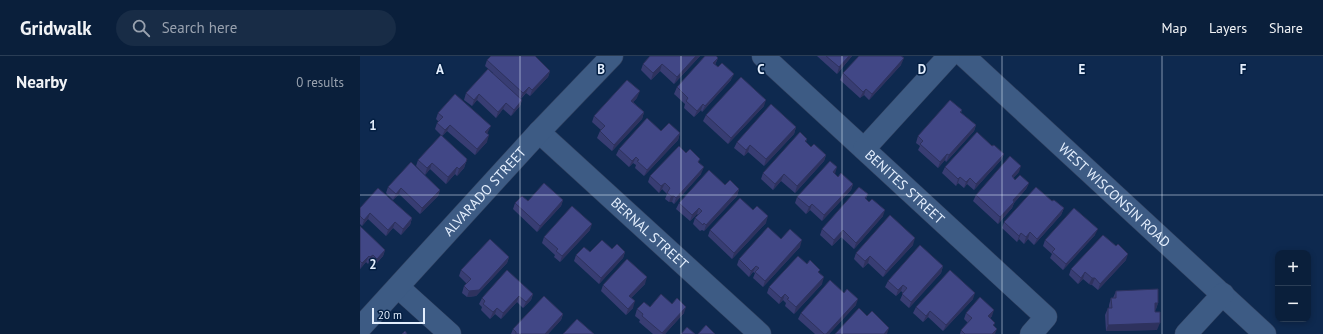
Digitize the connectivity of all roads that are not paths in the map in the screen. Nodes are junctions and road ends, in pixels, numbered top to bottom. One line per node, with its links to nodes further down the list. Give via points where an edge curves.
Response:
1 (612, 56): 5 (street, ALVARADO STREET)
2 (764, 56): 6 (street, BENITES STREET)
3 (949, 56): 6 (street)
4 (964, 56): 8 (street, WEST WISCONSIN ROAD)
5 (539, 132): 7 (street, ALVARADO STREET); 11 (street, BERNAL STREET)
6 (864, 149): 12 (street, BENITES STREET, via 1046,318)
7 (398, 287): 9 (street, ALVARADO STREET); 10 (street)
8 (1223, 294): 13 (street); 14 (street, WEST WISCONSIN ROAD)
9 (360, 328)
10 (450, 334)
11 (760, 334)
12 (1031, 334)
13 (1186, 334)
14 (1265, 334)

